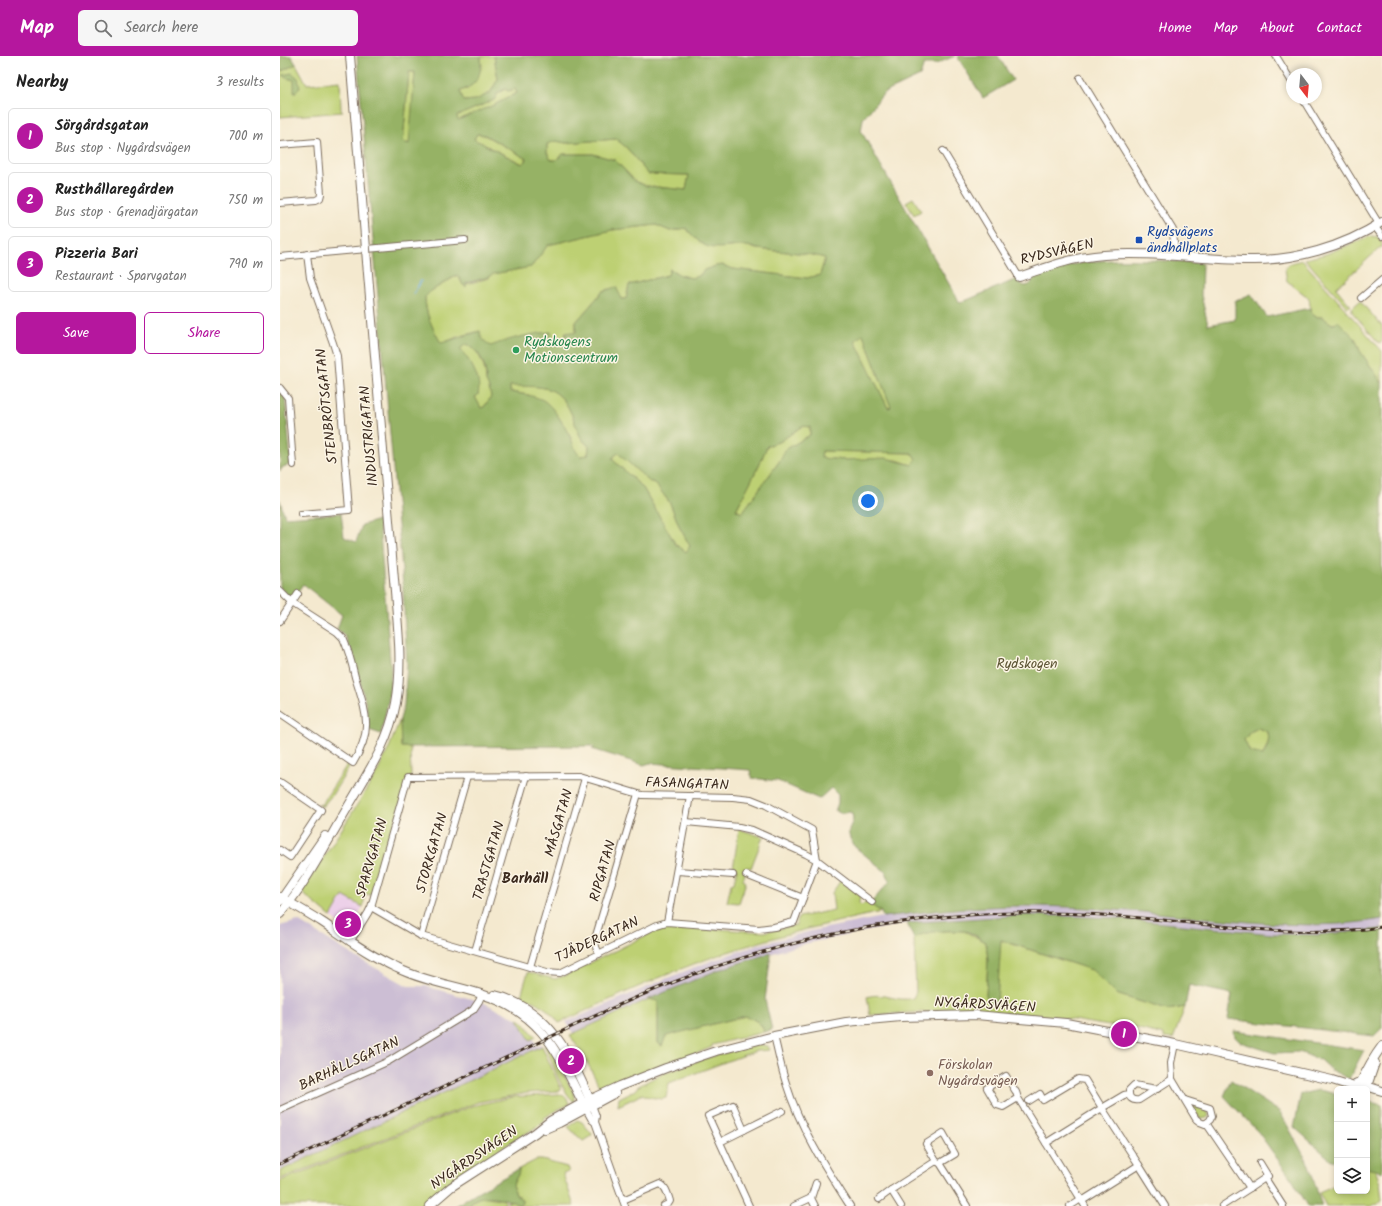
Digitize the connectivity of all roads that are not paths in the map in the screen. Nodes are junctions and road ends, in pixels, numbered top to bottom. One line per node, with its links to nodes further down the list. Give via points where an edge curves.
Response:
1 (350, 56): 40 (street, INDUSTRIGATAN, bridge, via 400,664 396,704 386,738 374,763 350,803)
2 (1276, 56): 3 (street)
3 (1286, 72)
4 (1080, 78): 13 (street, via 1173,230)
5 (1306, 104): 9 (street)
6 (280, 145): 8 (street, via 317,142 321,194 316,200)
7 (943, 151): 15 (street, RYDSVÄGEN)
8 (280, 203)
9 (1378, 225): 10 (street); 13 (street, RYDSVÄGEN, via 1324,249 1276,259)
10 (1382, 236)
11 (465, 240): 12 (street)
12 (307, 254): 14 (street); 20 (street, STENBRÖTSGATAN, via 309,275 337,356 349,510)
13 (1175, 256): 15 (street, RYDSVÄGEN, via 1090,256)
14 (280, 257)
15 (1019, 276)
16 (1382, 280): 17 (street)
17 (1361, 298)
18 (280, 388): 19 (street, via 288,398)
19 (293, 465)
20 (301, 514)
21 (280, 591): 23 (street)
22 (298, 594): 23 (street)
23 (292, 603): 24 (street); 25 (street, via 342,636 364,707 365,740 353,764)
24 (280, 621)
25 (280, 713)
26 (526, 776): 27 (street, FASANGATAN); 29 (street, FASANGATAN); 47 (street, TRASTGATAN)
27 (467, 777): 28 (street, FASANGATAN); 45 (street, STORKGATAN)
28 (408, 778): 42 (street, SPARVGATAN)
29 (585, 778): 31 (street, FASANGATAN); 49 (street, MÅSGATAN)
30 (280, 782): 34 (street, via 321,810 290,857)
31 (638, 794): 32 (street, FASANGATAN); 48 (street, RIPGATAN, via 595,939)
32 (690, 796): 33 (street); 35 (street, FASANGATAN, via 746,798 766,805 812,830)
33 (686, 822): 35 (street, via 739,827 759,833); 36 (street)
34 (280, 850)
35 (817, 860): 39 (street, TJÄDERGATAN); 41 (street)
36 (677, 871): 37 (street); 44 (street)
37 (733, 875)
38 (746, 875): 39 (street)
39 (803, 898): 44 (street, TJÄDERGATAN, via 794,922 774,927 759,929)
40 (283, 899): 43 (street, INDUSTRIGATAN); 46 (street)
41 (872, 902)
42 (371, 907): 45 (street, TJÄDERGATAN); 46 (street, SPARVGATAN)
43 (280, 914)
44 (667, 922): 48 (street, TJÄDERGATAN)
45 (421, 936): 47 (street, TJÄDERGATAN)
46 (350, 942): 50 (street, via 405,972)
47 (475, 951): 49 (street, TJÄDERGATAN)
48 (599, 954): 49 (street, TJÄDERGATAN, via 560,973)
49 (530, 967)
50 (482, 994): 67 (street, via 513,1008 539,1028); 69 (street, BARHÄLLSGATAN, via 473,1010 389,1061)
51 (774, 1036): 52 (street, NYGÅRDSVÄGEN, via 817,1026 870,1019 976,1015 1066,1023); 67 (street, NYGÅRDSVÄGEN, via 716,1051 666,1068); 91 (street, via 786,1085 801,1121)
52 (1175, 1044): 56 (street, via 1171,1063); 57 (street, NYGÅRDSVÄGEN, via 1332,1080 1350,1081)
53 (1382, 1046): 58 (street, via 1374,1056)
54 (1382, 1049): 55 (street)
55 (1371, 1074): 59 (street); 62 (street, via 1373,1084)
56 (1172, 1079): 60 (street); 65 (street)
57 (1359, 1086)
58 (1364, 1086)
59 (1364, 1086)
60 (1157, 1088): 63 (street, via 1134,1086); 63 (street, via 1139,1100)
61 (1370, 1090): 62 (street, NYGÅRDSVÄGEN)
62 (1381, 1092)
63 (1128, 1094): 68 (street)
64 (1018, 1098): 64 (street, via 1003,1107 997,1105 987,1088 1006,1076); 74 (street)
65 (1184, 1100): 71 (street, via 1198,1121); 71 (street, via 1210,1108 1212,1116)
66 (1029, 1101): 68 (street, via 1040,1094 1043,1100 1078,1079 1085,1080)
67 (588, 1104): 85 (street); 86 (street, NYGÅRDSVÄGEN, via 559,1123 535,1133 457,1183)
68 (1102, 1108): 74 (street); 77 (street)
69 (280, 1110)
70 (782, 1111): 72 (street)
71 (1206, 1123): 80 (street)
72 (744, 1130): 73 (street); 73 (street, via 733,1105 708,1116)
73 (720, 1142): 88 (street)
74 (1046, 1143): 84 (street)
75 (938, 1162): 75 (street, via 926,1144 943,1134 955,1154); 81 (street); 93 (street)
76 (1260, 1163): 78 (street, via 1268,1176)
77 (1139, 1165): 84 (street); 95 (street)
78 (1265, 1178): 80 (street); 97 (street)
79 (816, 1183): 82 (street)
80 (1250, 1188): 96 (street)
81 (891, 1190): 83 (street); 92 (street)
82 (811, 1198): 89 (street); 90 (street)
83 (879, 1199)
84 (1083, 1202): 94 (street)
85 (624, 1203): 87 (street, via 660,1184 670,1201)
86 (429, 1206)
87 (664, 1206)
88 (749, 1206)
89 (794, 1206)
90 (815, 1206)
91 (850, 1206)
92 (901, 1206)
93 (967, 1206)
94 (1070, 1206)
95 (1165, 1206)
96 (1222, 1206)
97 (1283, 1206)

